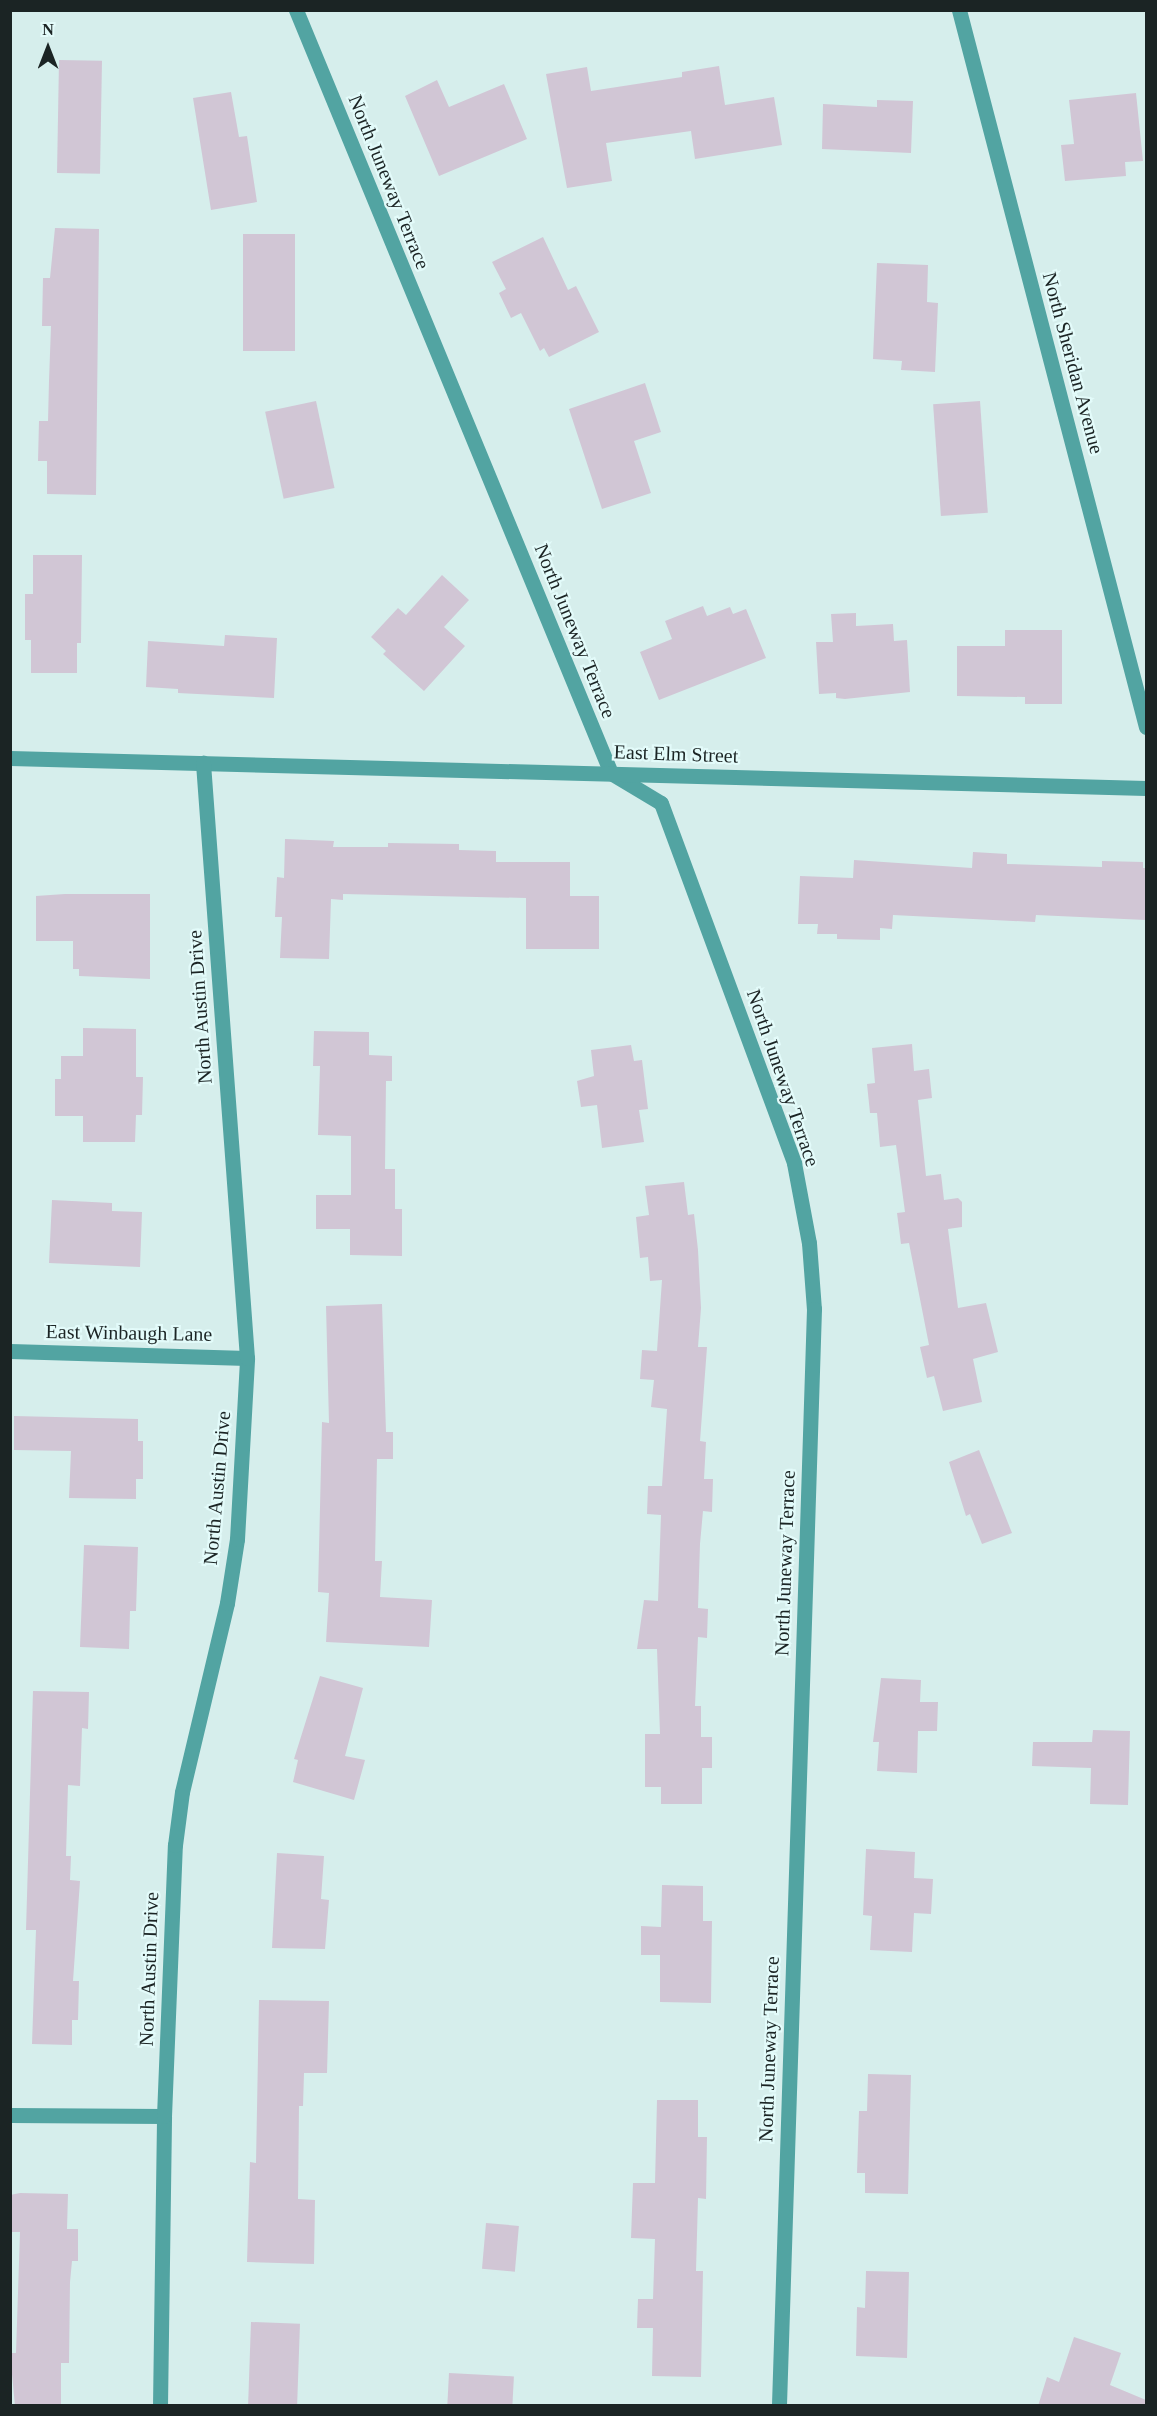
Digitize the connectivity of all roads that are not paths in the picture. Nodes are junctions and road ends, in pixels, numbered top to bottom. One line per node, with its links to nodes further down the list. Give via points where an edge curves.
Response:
1 (296, 10): 6 (street, North Juneway Terrace)
2 (959, 10): 3 (street, North Sheridan Avenue)
3 (1146, 727)
4 (10, 758): 5 (street)
5 (203, 763): 6 (street, East Elm Street); 9 (street, North Austin Drive)
6 (611, 773): 7 (street, East Elm Street); 13 (street, North Juneway Terrace, via 661,803 794,1163 809,1243 814,1309)
7 (1146, 788)
8 (10, 1351): 9 (street, East Winbaugh Lane)
9 (247, 1358): 11 (street, North Austin Drive, via 237,1539 182,1792 175,1845)
10 (10, 2115): 11 (street)
11 (164, 2116): 12 (street, North Austin Drive)
12 (160, 2406)
13 (779, 2406)

